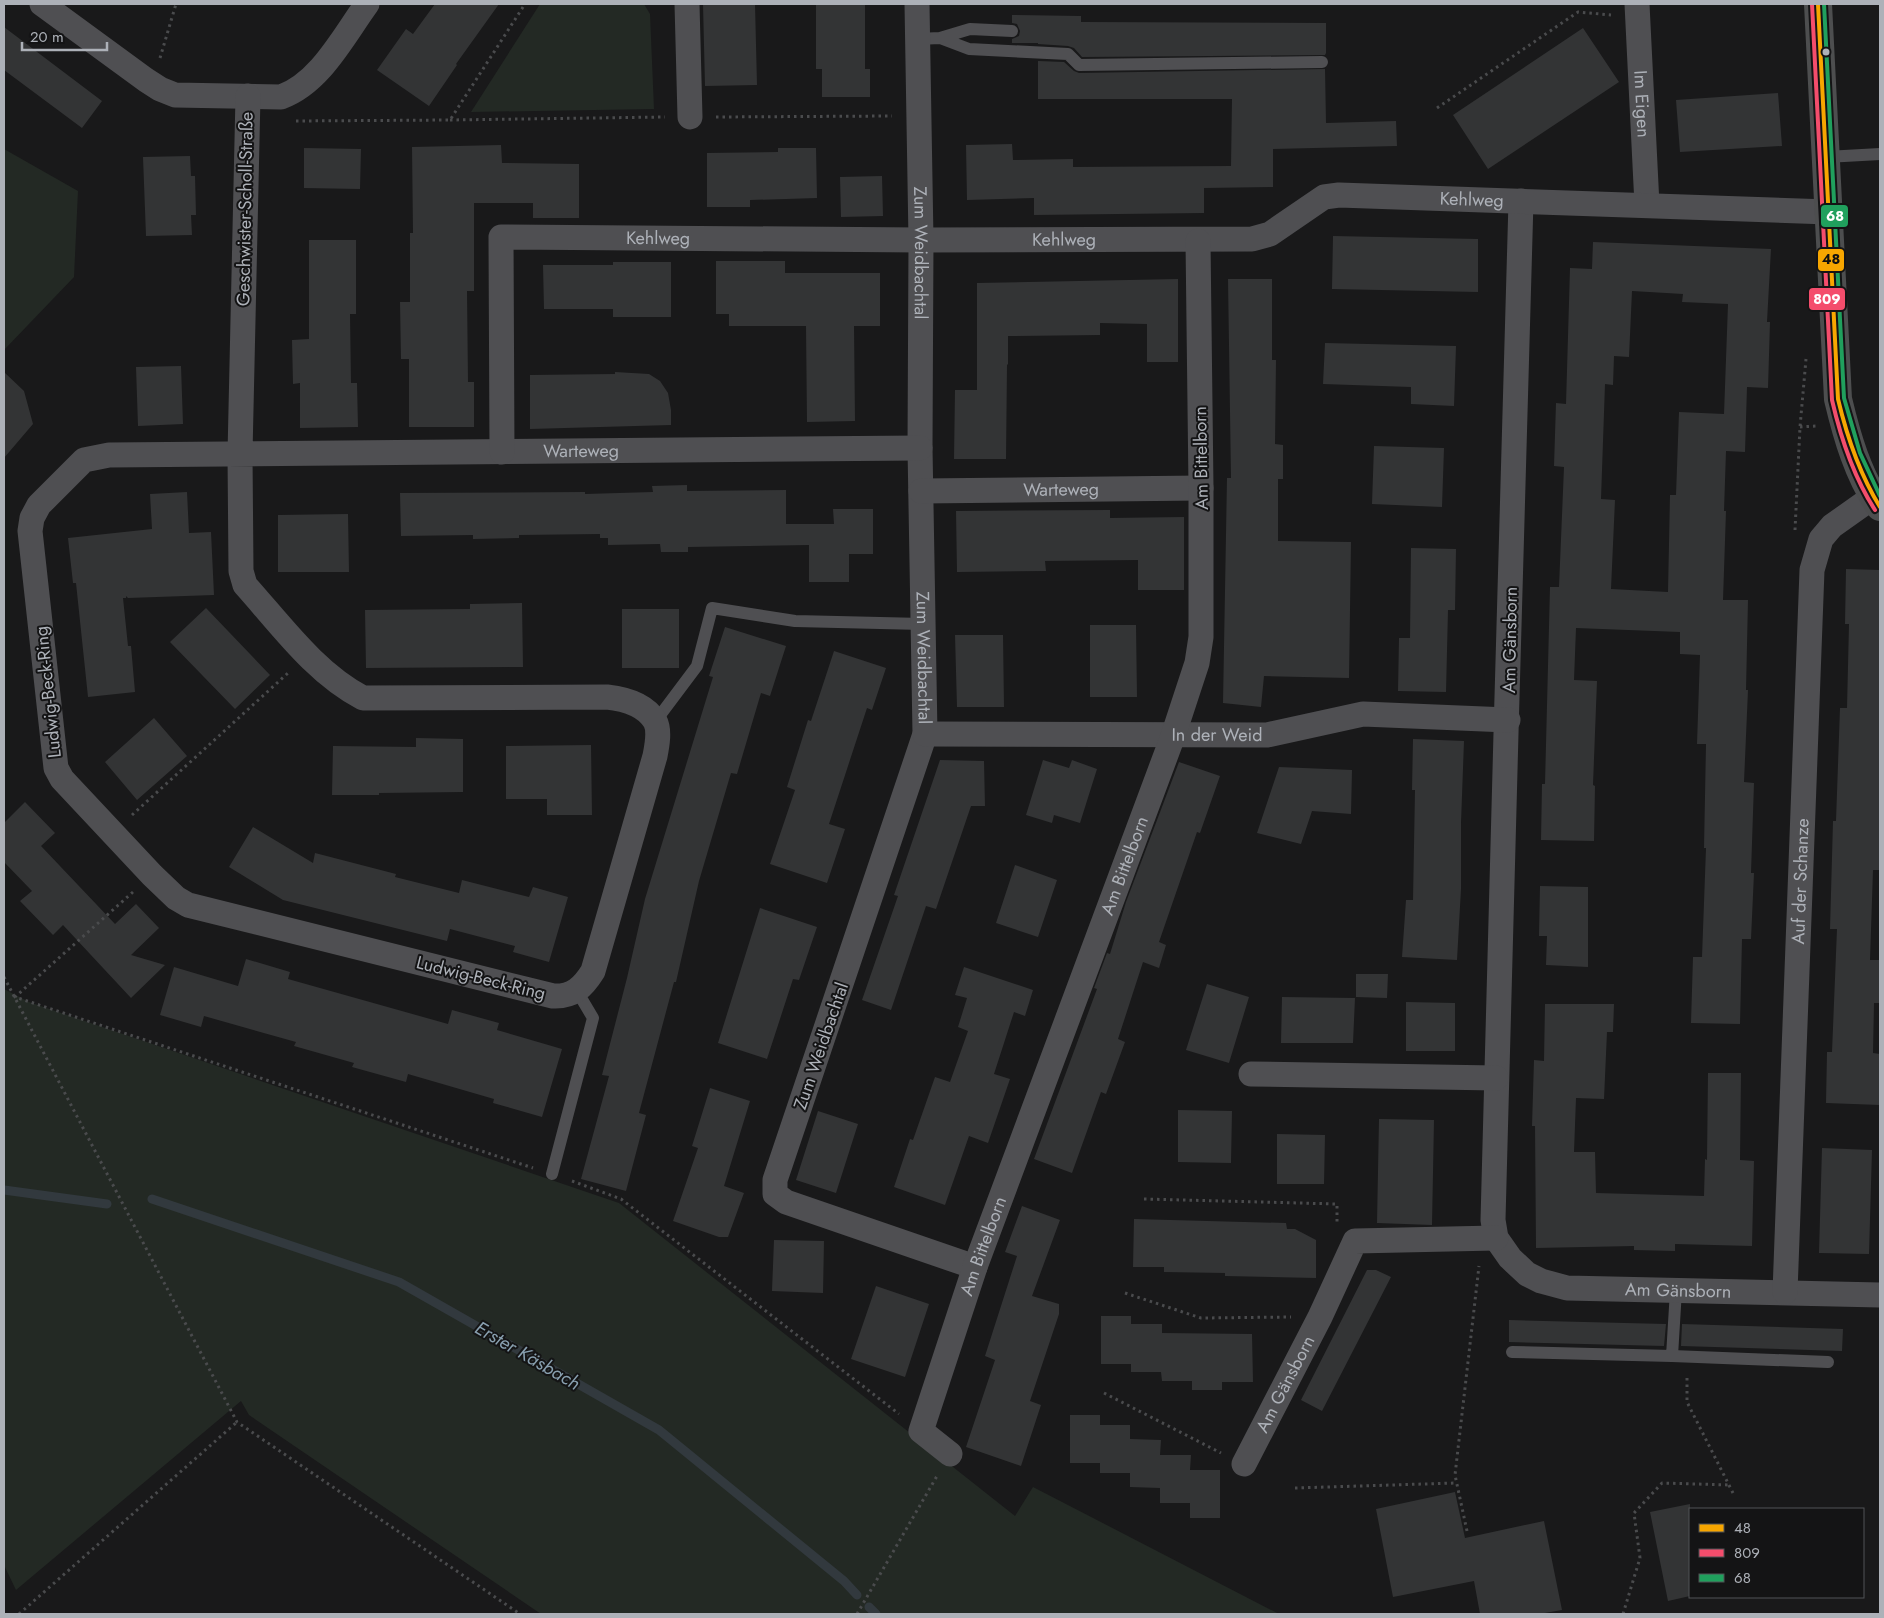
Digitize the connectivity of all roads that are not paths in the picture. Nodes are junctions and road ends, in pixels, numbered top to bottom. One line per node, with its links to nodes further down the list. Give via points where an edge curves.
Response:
1 (42, 4): 10 (street, via 160,89 175,95)
2 (367, 4): 10 (street, Geschwister-Scholl-Straße, via 309,81 281,97)
3 (687, 4): 11 (street)
4 (917, 4): 8 (street, Zum Weidbachtal)
5 (1818, 4): 13 (main road)
6 (1638, 11): 15 (street, Im Eigen)
7 (1012, 31): 8 (lane, via 970,29)
8 (928, 38): 9 (lane, via 969,49 1068,54 1079,66); 17 (street, Zum Weidbachtal)
9 (1322, 62)
10 (248, 96): 21 (street, Geschwister-Scholl-Straße)
11 (690, 117)
12 (1880, 154): 13 (lane)
13 (1826, 157): 16 (main road)
14 (1521, 201): 15 (street, Kehlweg); 18 (street, Kehlweg, via 1340,194 1324,197 1270,234 1252,240); 26 (street, Am Gänsborn)
15 (1647, 205): 16 (street, Kehlweg)
16 (1829, 212): 24 (main road, via 1838,400 1847,436)
17 (921, 240): 18 (street, Kehlweg); 19 (street, Zum Weidbachtal); 20 (street, Kehlweg, via 502,237)
18 (1198, 241): 22 (street, Am Bittelborn)
19 (920, 448): 20 (street, Warteweg); 23 (street, Zum Weidbachtal)
20 (502, 452): 21 (street, Warteweg)
21 (240, 454): 27 (street, via 241,571 245,585 308,656 345,689 363,698 607,697 624,699 642,707); 30 (street, Ludwig-Beck-Ring, via 109,455 84,460 39,505 30,531 56,768 62,779 152,874 176,898 188,905 553,996)
22 (1201, 488): 23 (street, Warteweg); 29 (street, Am Bittelborn, via 1201,637)
23 (921, 491): 25 (street, Zum Weidbachtal)
24 (1877, 502): 37 (street, Auf der Schanze, via 1832,526 1820,539 1812,570)
25 (923, 624): 27 (lane, via 794,621 712,608 697,666); 28 (street, Zum Weidbachtal)
26 (1508, 720): 29 (street, In der Weid, via 1363,714 1266,735); 32 (street, Am Gänsborn)
27 (656, 722): 30 (street, via 655,756 596,962 586,982)
28 (925, 734): 29 (street, In der Weid); 35 (street, Zum Weidbachtal, via 775,1180 776,1194 786,1202)
29 (1173, 736): 35 (street, Am Bittelborn)
30 (577, 991): 33 (lane, via 593,1018)
31 (1251, 1074): 32 (street)
32 (1496, 1078): 34 (street, Am Gänsborn, via 1493,1220)
33 (552, 1174)
34 (1496, 1238): 36 (street, Am Gänsborn, via 1527,1274 1567,1288); 43 (street, Am Gänsborn, via 1355,1241 1320,1317)
35 (975, 1267): 42 (street, Am Bittelborn, via 921,1431)
36 (1684, 1290): 37 (street, Am Gänsborn); 40 (lane)
37 (1785, 1292): 38 (street, Am Gänsborn)
38 (1880, 1295)
39 (1512, 1352): 40 (lane)
40 (1672, 1356): 41 (lane)
41 (1828, 1362)
42 (950, 1454)
43 (1244, 1464)

